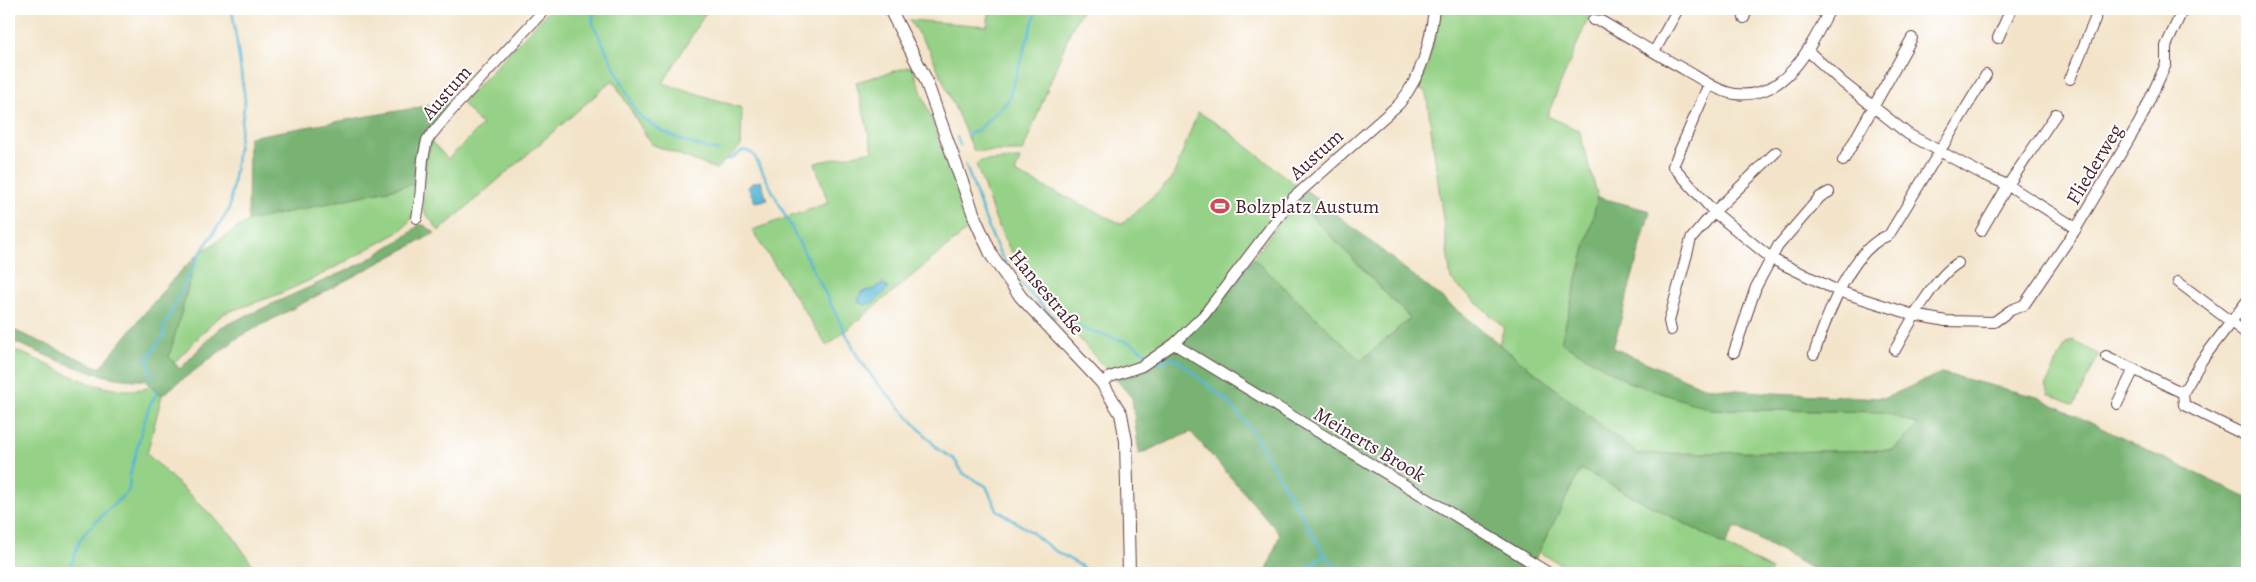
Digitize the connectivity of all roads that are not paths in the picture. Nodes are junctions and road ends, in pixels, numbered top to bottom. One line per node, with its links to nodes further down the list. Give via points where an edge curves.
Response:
1 (545, 9): 26 (street, Austum, via 428,140 422,158)
2 (890, 9): 44 (street, Hansestraße, via 925,78 976,221 992,256 1017,292)
3 (1434, 9): 38 (street, Austum, via 1422,69 1412,88 1399,104 1293,198 1204,315)
4 (1678, 9): 14 (street)
5 (1817, 9): 9 (street)
6 (2011, 9): 12 (street)
7 (2096, 9): 16 (street)
8 (2183, 9): 27 (street, Fliederweg, via 2166,46 2166,64 2142,117)
9 (1829, 11): 13 (street)
10 (1593, 20): 14 (street, via 1601,21)
11 (1912, 38): 18 (street)
12 (1998, 38)
13 (1808, 51): 17 (street, via 1784,79 1762,92 1733,94); 18 (street, Fliederweg)
14 (1654, 52): 17 (street)
15 (1986, 75): 21 (street)
16 (2070, 79)
17 (1709, 84): 25 (street, Fliederweg, via 1673,166)
18 (1873, 106): 21 (street, Fliederweg, via 1908,134); 22 (street)
19 (2056, 114): 23 (street)
20 (1776, 152): 25 (street)
21 (1940, 152): 23 (street, Fliederweg); 32 (street, via 1889,235 1870,246)
22 (1843, 161)
23 (2008, 185): 27 (street, Fliederweg); 28 (street)
24 (1829, 192): 29 (street, via 1820,197 1778,246)
25 (1714, 212): 29 (street, Fliederweg); 36 (street, via 1691,239 1669,321)
26 (417, 218)
27 (2076, 228): 34 (street, Fliederweg, via 2024,305 1994,322 1946,321)
28 (1981, 231)
29 (1772, 259): 32 (street, Fliederweg); 40 (street, via 1756,287)
30 (1958, 263): 34 (street, via 1948,269)
31 (2178, 282): 35 (street)
32 (1838, 291): 34 (street, Fliederweg); 41 (street)
33 (2247, 301): 35 (street)
34 (1914, 315): 39 (street)
35 (2230, 321): 37 (street); 45 (street)
36 (1671, 330)
37 (2247, 334)
38 (1174, 344): 44 (street, Austum, via 1142,366); 49 (street, Meinerts Brook)
39 (1895, 350)
40 (1734, 352)
41 (1814, 354)
42 (2106, 356): 43 (street)
43 (2134, 370): 45 (street); 46 (street)
44 (1102, 383): 48 (street, Hansestraße, via 1114,399 1124,425)
45 (2183, 393): 47 (street, via 2184,404)
46 (2117, 404)
47 (2247, 436)
48 (1129, 573)
49 (1549, 573)

